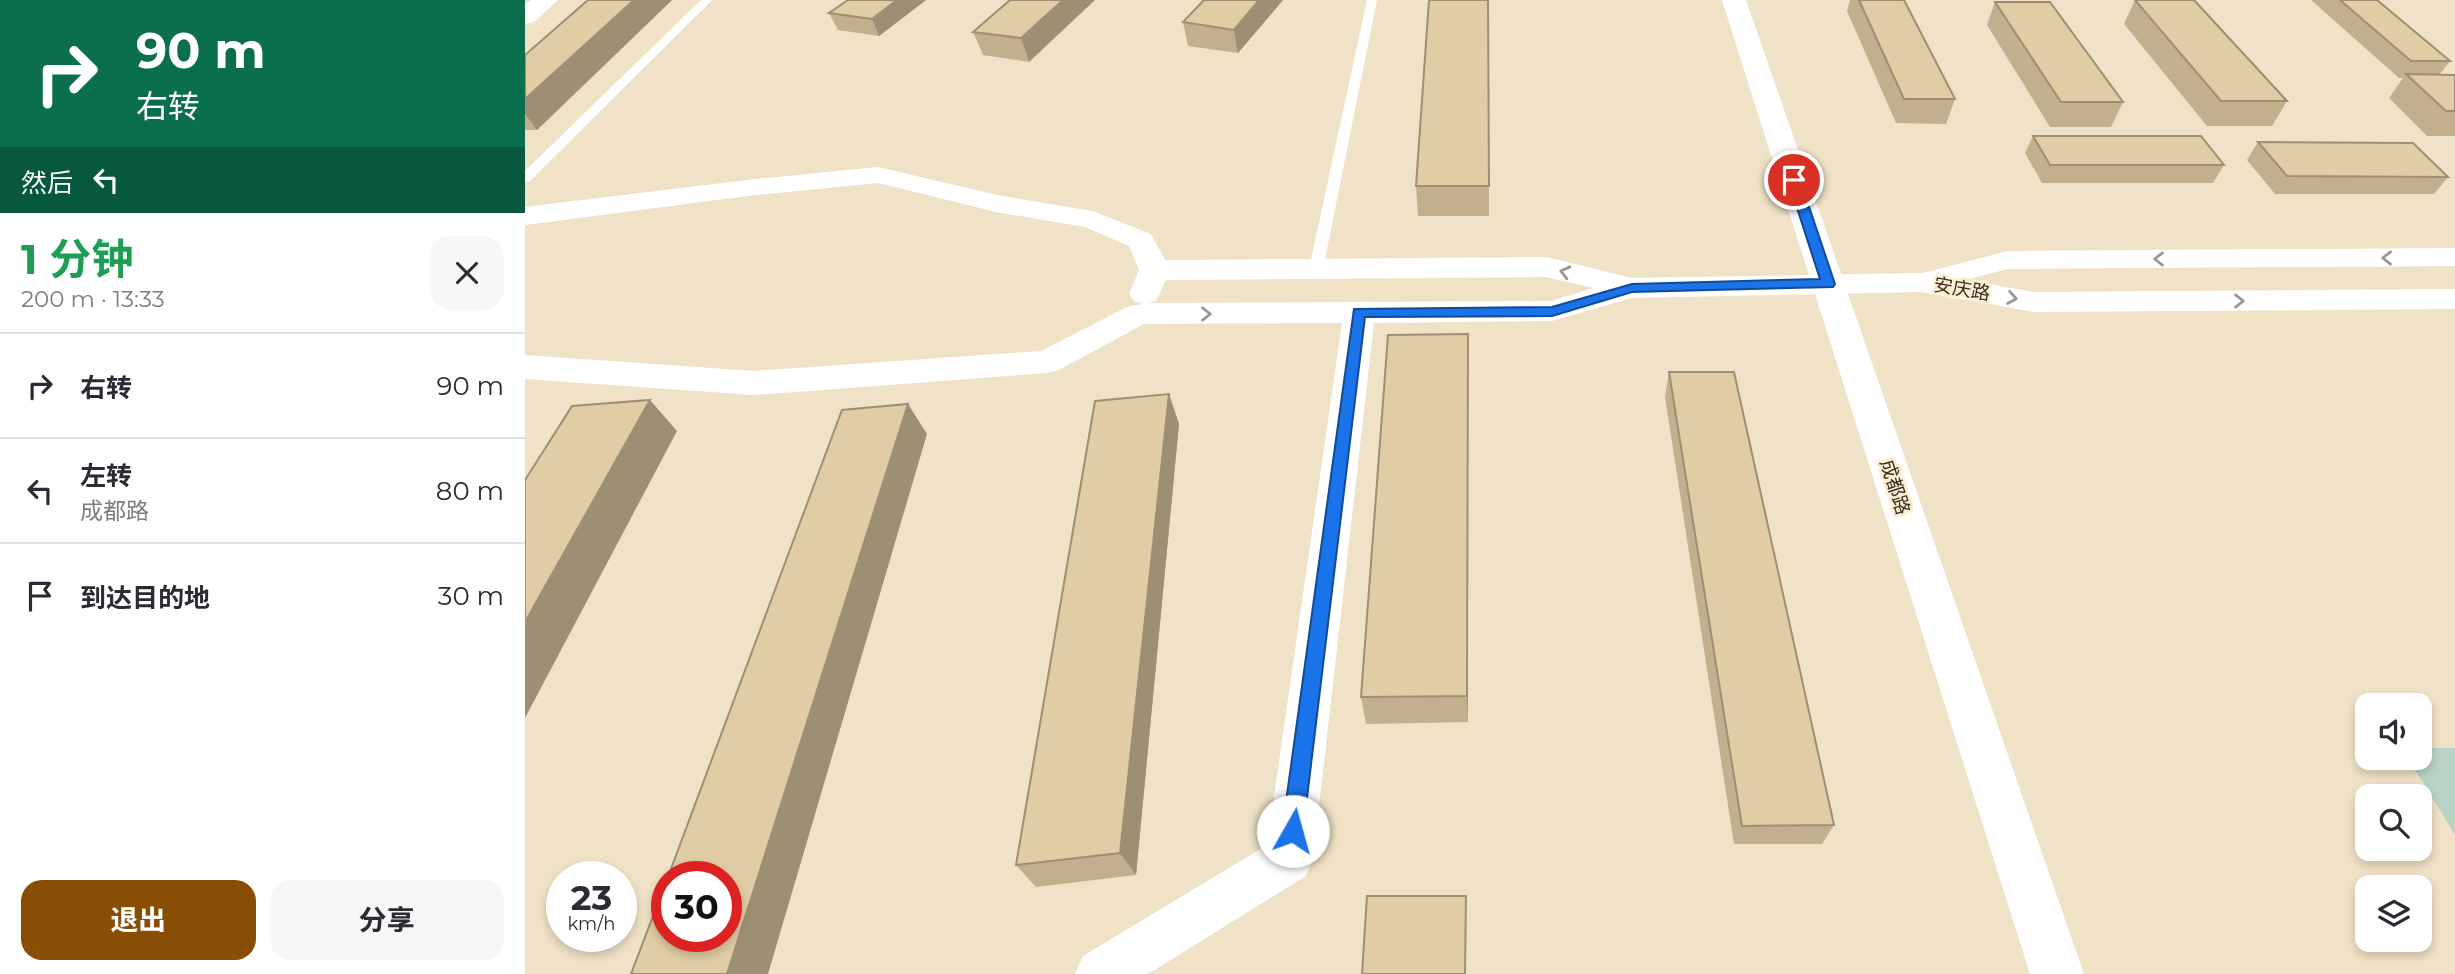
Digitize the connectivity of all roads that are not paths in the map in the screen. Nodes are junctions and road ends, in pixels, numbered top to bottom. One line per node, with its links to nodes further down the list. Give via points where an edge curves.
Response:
1 (546, 0): 5 (street)
2 (707, 0): 6 (lane)
3 (1372, 0): 9 (lane)
4 (1734, 0): 12 (street, 成都路)
5 (525, 17)
6 (525, 178)
7 (525, 216): 10 (street, via 878,176 1092,220 1140,240)
8 (2455, 257): 11 (street, 安庆路, one-way to 11, via 2008,260)
9 (1316, 269): 10 (street); 13 (street, one-way to 9, via 1546,267)
10 (1154, 270): 16 (street)
11 (1921, 282): 12 (street); 14 (street, 安庆路, one-way to 14, via 2034,302)
12 (1828, 284): 13 (street); 19 (street, 成都路)
13 (1632, 288): 15 (street, via 1552,311)
14 (2455, 299)
15 (1359, 312): 16 (street, one-way to 15); 18 (street, via 1289,859)
16 (1138, 314): 17 (street, via 1047,362 754,383)
17 (525, 367)
18 (1101, 974)
19 (2057, 974)

